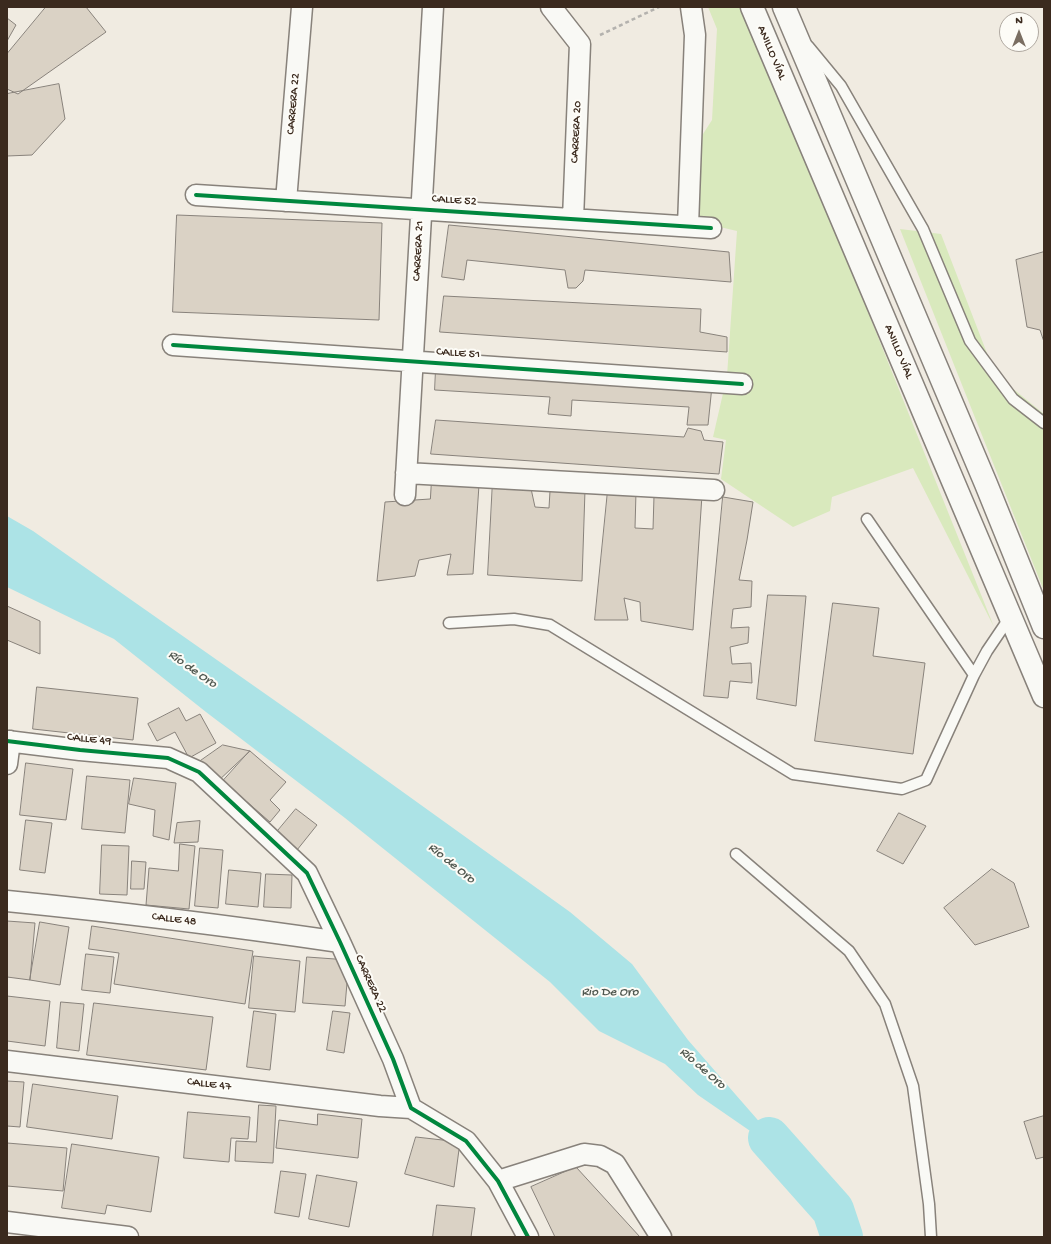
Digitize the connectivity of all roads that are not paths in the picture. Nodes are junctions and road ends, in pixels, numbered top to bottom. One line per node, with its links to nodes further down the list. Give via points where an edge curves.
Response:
1 (302, 7): 9 (street, CARRERA 22)
2 (433, 7): 10 (street, CARRERA 21)
3 (551, 7): 11 (street, CARRERA 20, via 580,44)
4 (691, 7): 12 (street, via 695,35)
5 (752, 7): 22 (highway, ANILLO VÍAL)
6 (784, 7): 7 (highway)
7 (793, 27): 17 (lane, via 841,86 923,229 970,341 1013,400); 24 (highway)
8 (196, 195): 9 (street, CALLE 52)
9 (286, 200): 10 (street, CALLE 52)
10 (421, 209): 11 (street, CALLE 52); 15 (street, CARRERA 21)
11 (573, 219): 12 (street, CALLE 52)
12 (688, 226): 13 (street, CALLE 52)
13 (710, 228)
14 (173, 345): 15 (street, CALLE 51)
15 (413, 361): 16 (street, CALLE 51); 18 (street, CARRERA 21)
16 (742, 384)
17 (1044, 423)
18 (406, 473): 19 (street); 20 (street, CARRERA 21)
19 (714, 490)
20 (405, 495)
21 (867, 519): 25 (lane)
22 (1010, 617): 25 (lane); 26 (highway, ANILLO VÍAL)
23 (449, 623): 25 (lane, via 514,619 550,625 793,774 902,789 926,780)
24 (1044, 627)
25 (974, 675)
26 (1044, 696)
27 (8, 741): 28 (street, CALLE 49); 29 (street)
28 (168, 758): 32 (street, CARRERA 22, via 200,772 307,873)
29 (7, 764)
30 (736, 854): 40 (lane, via 849,951 885,1004 913,1086)
31 (7, 901): 32 (street, CALLE 48, via 262,930)
32 (340, 942): 34 (street, CARRERA 22, via 393,1059)
33 (7, 1061): 34 (street, CALLE 47)
34 (410, 1108): 35 (street, via 466,1141)
35 (498, 1181): 38 (street); 39 (street, via 584,1154 600,1156 615,1164)
36 (7, 1222): 37 (street)
37 (128, 1237)
38 (528, 1237)
39 (661, 1237)
40 (931, 1237)

